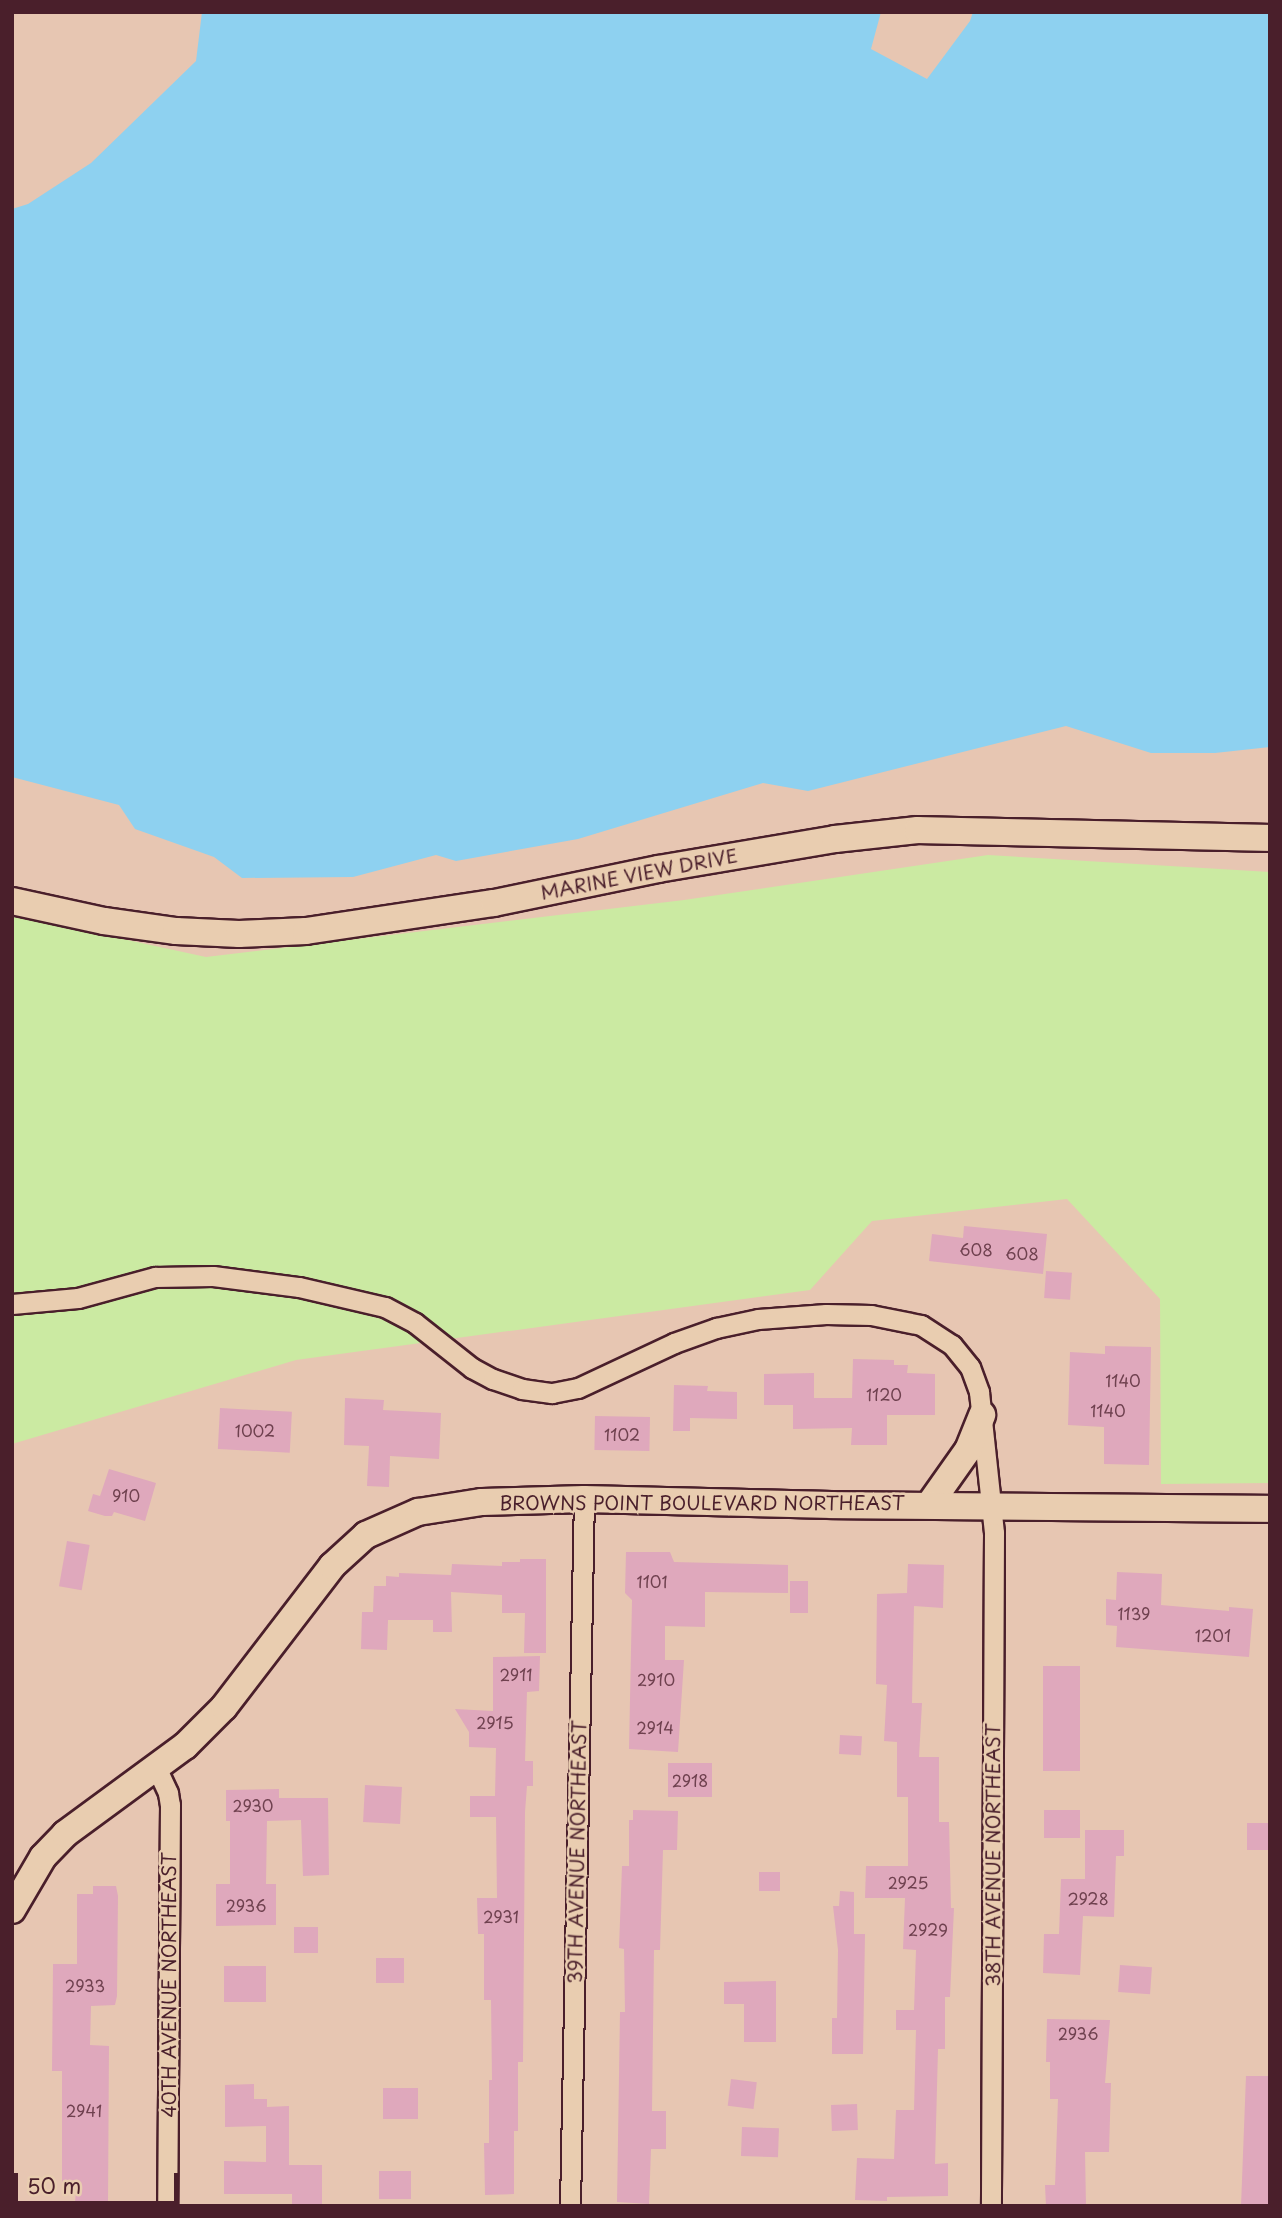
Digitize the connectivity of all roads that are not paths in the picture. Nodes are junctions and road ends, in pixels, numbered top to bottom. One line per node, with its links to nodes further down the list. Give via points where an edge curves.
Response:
1 (1270, 838): 2 (street, MARINE VIEW DRIVE, via 918,830 835,839 466,907 292,932 176,931)
2 (12, 901)
3 (12, 1304): 4 (street, 38TH AVENUE NORTHEAST, via 78,1298 155,1278 213,1276 299,1287 385,1307 493,1379 552,1393 578,1388 716,1328 785,1316 871,1315 921,1325 952,1345 970,1367)
4 (982, 1415): 6 (street, via 968,1450); 7 (street, 38TH AVENUE NORTHEAST)
5 (584, 1499): 6 (street, BROWNS POINT BOULEVARD NORTHEAST); 9 (street, BROWNS POINT BOULEVARD NORTHEAST, via 445,1506 418,1512 366,1535 332,1566 224,1707); 12 (street, 39TH AVENUE NORTHEAST)
6 (929, 1505): 7 (street, BROWNS POINT BOULEVARD NORTHEAST)
7 (990, 1505): 8 (street, BROWNS POINT BOULEVARD NORTHEAST); 13 (street, 38TH AVENUE NORTHEAST, via 994,1544)
8 (1270, 1509)
9 (156, 1767): 10 (street, BROWNS POINT BOULEVARD NORTHEAST, via 65,1834 43,1857); 11 (street, 40TH AVENUE NORTHEAST, via 170,1805)
10 (12, 1910)
11 (167, 2206)
12 (570, 2206)
13 (992, 2206)

